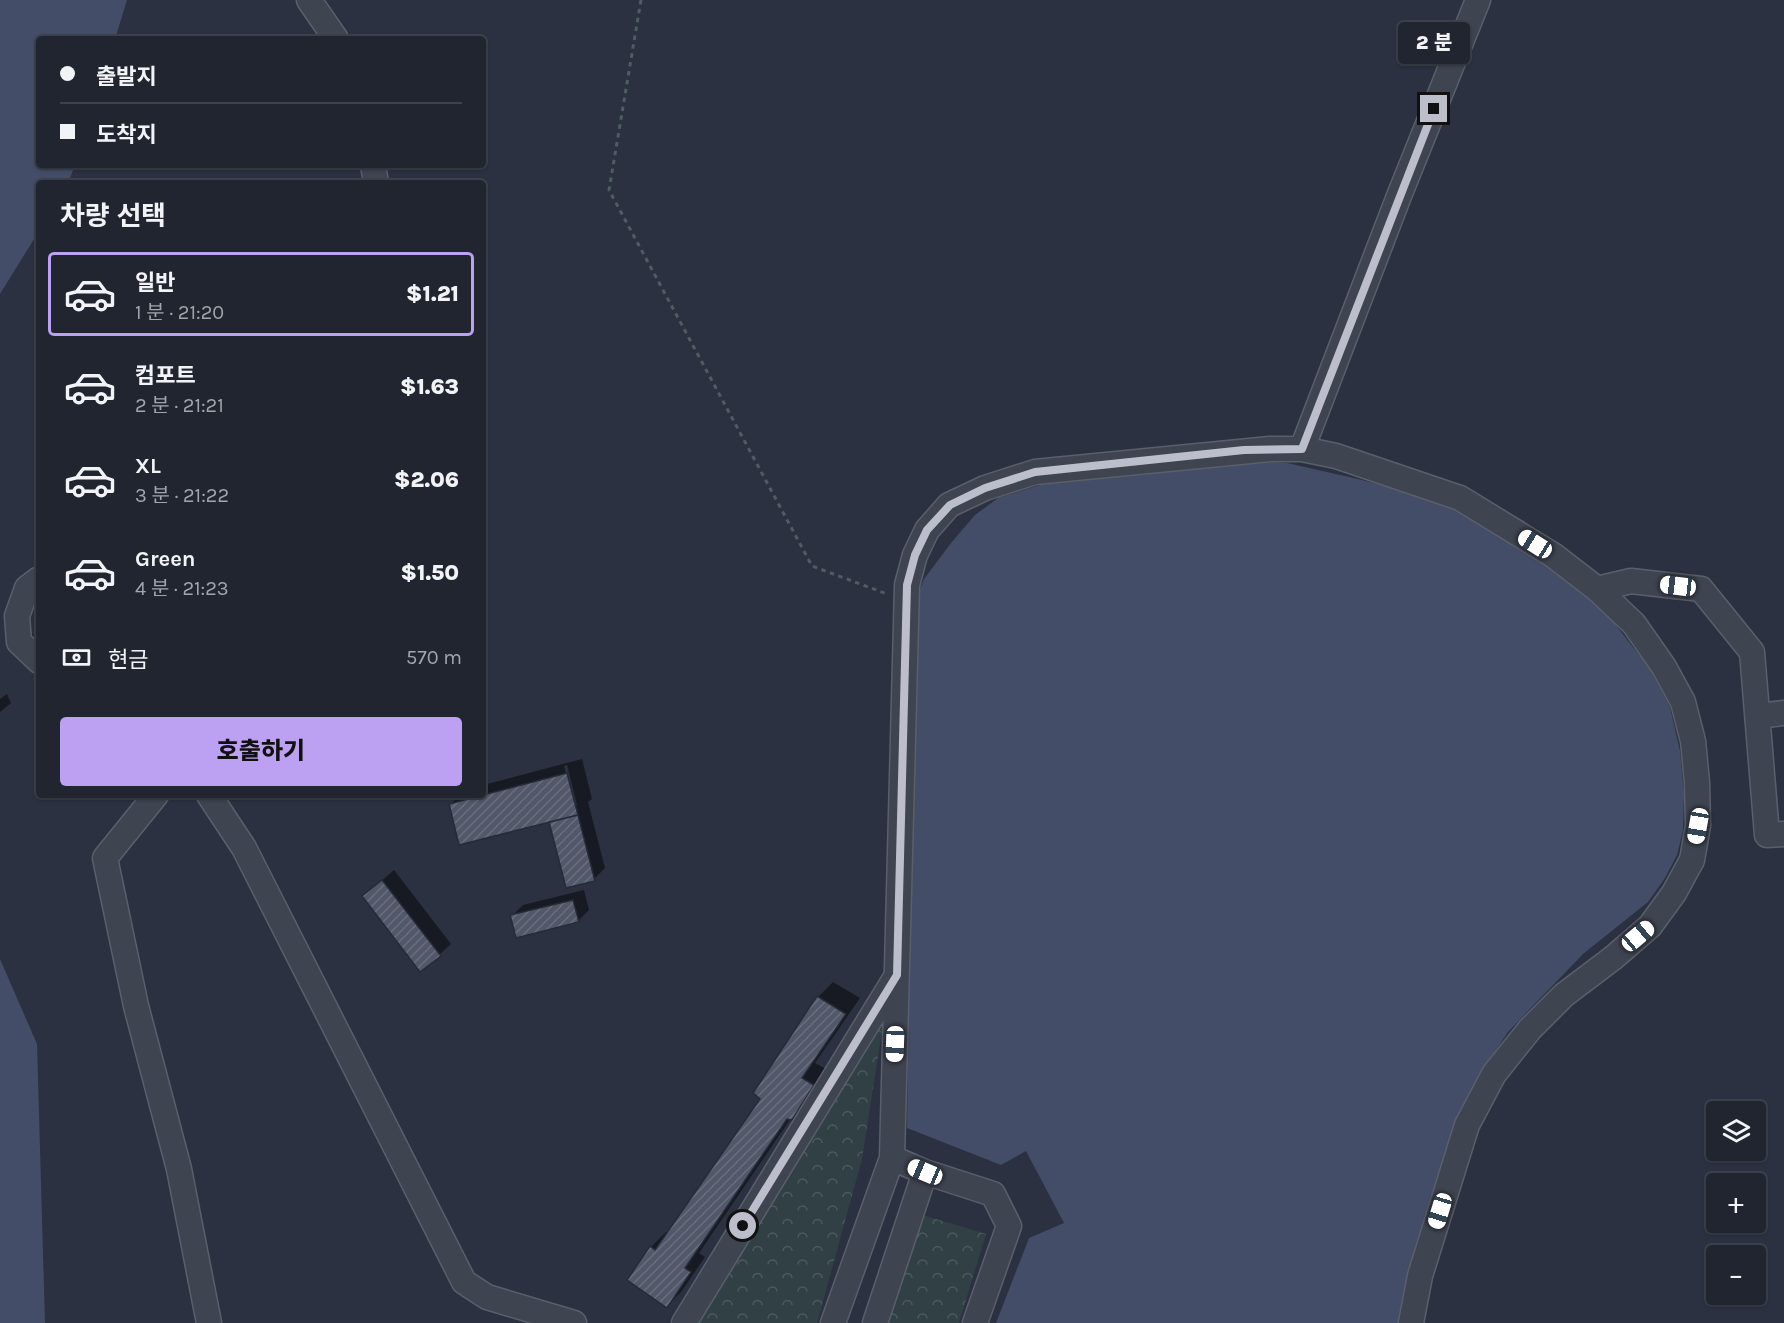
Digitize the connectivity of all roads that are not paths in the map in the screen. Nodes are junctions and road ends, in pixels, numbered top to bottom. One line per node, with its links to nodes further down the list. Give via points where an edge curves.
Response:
1 (309, 0): 3 (street)
2 (1478, 0): 4 (street)
3 (334, 36)
4 (1302, 449): 6 (street, via 1336,456 1460,498 1553,555); 13 (street, via 1244,450 1035,472 985,488 950,505 927,530 915,555 906,597)
5 (36, 581): 7 (street, via 27,588 17,616 19,642)
6 (1598, 590): 9 (street, via 1631,581 1701,589 1752,652); 22 (street, via 1634,624 1683,702 1694,741 1697,782 1698,826 1692,860 1650,926 1564,995 1494,1074 1467,1125 1420,1276)
7 (36, 658)
8 (1784, 713): 9 (street)
9 (1758, 716): 12 (street, via 1767,835)
10 (154, 798): 16 (street, via 105,858 136,1006 179,1169)
11 (211, 798): 17 (street, via 244,848 464,1282 487,1297)
12 (1784, 834)
13 (897, 975): 14 (street); 18 (street)
14 (892, 1158): 15 (street); 19 (street)
15 (925, 1172): 20 (street); 21 (street, via 993,1194 1009,1226)
16 (209, 1323)
17 (574, 1323)
18 (684, 1323)
19 (833, 1323)
20 (875, 1323)
21 (975, 1323)
22 (1411, 1323)

